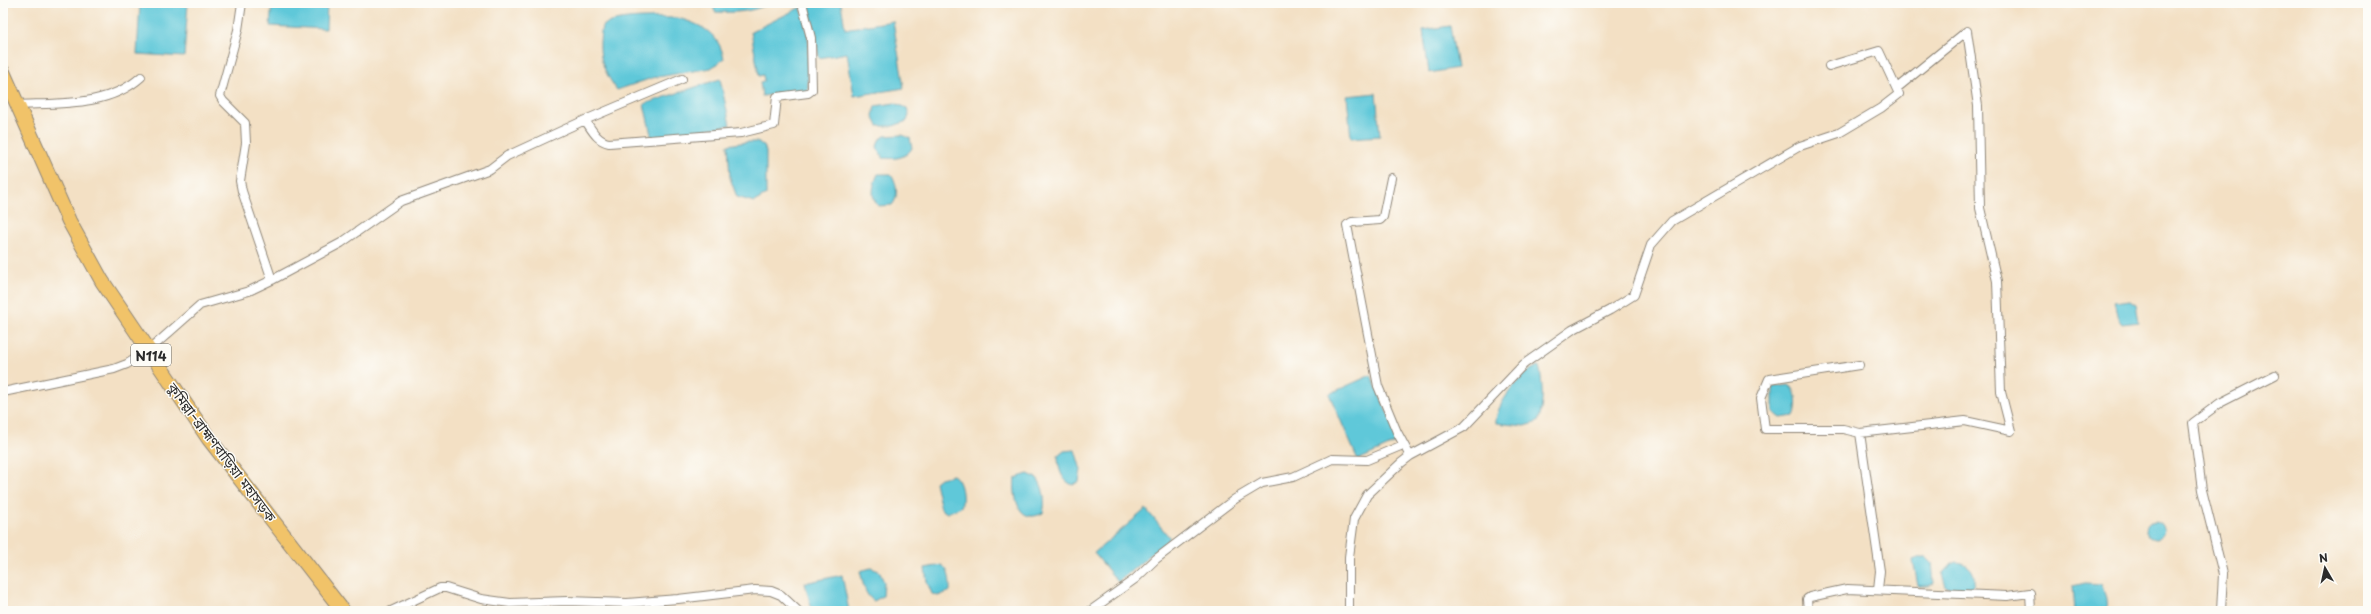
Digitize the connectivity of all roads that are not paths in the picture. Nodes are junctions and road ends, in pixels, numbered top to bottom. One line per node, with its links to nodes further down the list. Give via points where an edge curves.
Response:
1 (242, 3): 11 (street, via 238,30 220,96 245,123 246,143 240,181)
2 (802, 3): 9 (street, via 811,38 812,90 777,97 774,126 741,134 609,143 602,142)
3 (1829, 66): 7 (street, via 1879,51)
4 (3, 72): 8 (highway, কুমিল্লা–ব্রাহ্মণবাড়িয়া মহাসড়ক / N114)
5 (141, 77): 8 (street, via 132,85 100,98)
6 (682, 79): 9 (street)
7 (1897, 88): 16 (street, via 1967,31 1978,106 1980,208 1997,281 2001,392 2011,431 1965,421); 18 (street, via 1899,94 1840,133 1800,146 1672,221 1652,245 1634,295 1572,330 1524,364 1464,427)
8 (16, 105): 12 (highway, কুমিল্লা–ব্রাহ্মণবাড়িয়া মহাসড়ক / N114, via 69,221 102,282)
9 (585, 120): 11 (street, via 507,156 490,169 401,201 341,243)
10 (1391, 178): 17 (street, via 1383,217 1380,220 1352,222 1347,225 1378,386)
11 (272, 280): 12 (street, via 249,291 200,305)
12 (148, 351): 15 (street, via 114,369); 20 (highway, কুমিল্লা–ব্রাহ্মণবাড়িয়া মহাসড়ক / N114, via 209,439)
13 (1860, 365): 16 (street, via 1769,379 1761,398 1765,429 1844,429)
14 (2275, 375): 27 (street, via 2220,404 2193,423 2202,490 2223,574)
15 (3, 392)
16 (1860, 433): 19 (street, via 1880,571)
17 (1403, 445): 18 (street); 23 (street, via 1360,462 1332,459 1293,477 1262,483 1235,499)
18 (1410, 456): 24 (street, via 1367,496 1354,519 1349,557)
19 (1878, 589): 25 (street, via 1847,589 1810,597 1807,599); 26 (street, via 2000,596 2030,593)
20 (343, 611)
21 (391, 611): 22 (street, via 440,588 446,588 510,603 627,603 678,600 755,590 771,591 781,595)
22 (798, 611)
23 (1090, 611)
24 (1349, 611)
25 (1808, 611)
26 (2031, 611)
27 (2221, 611)

